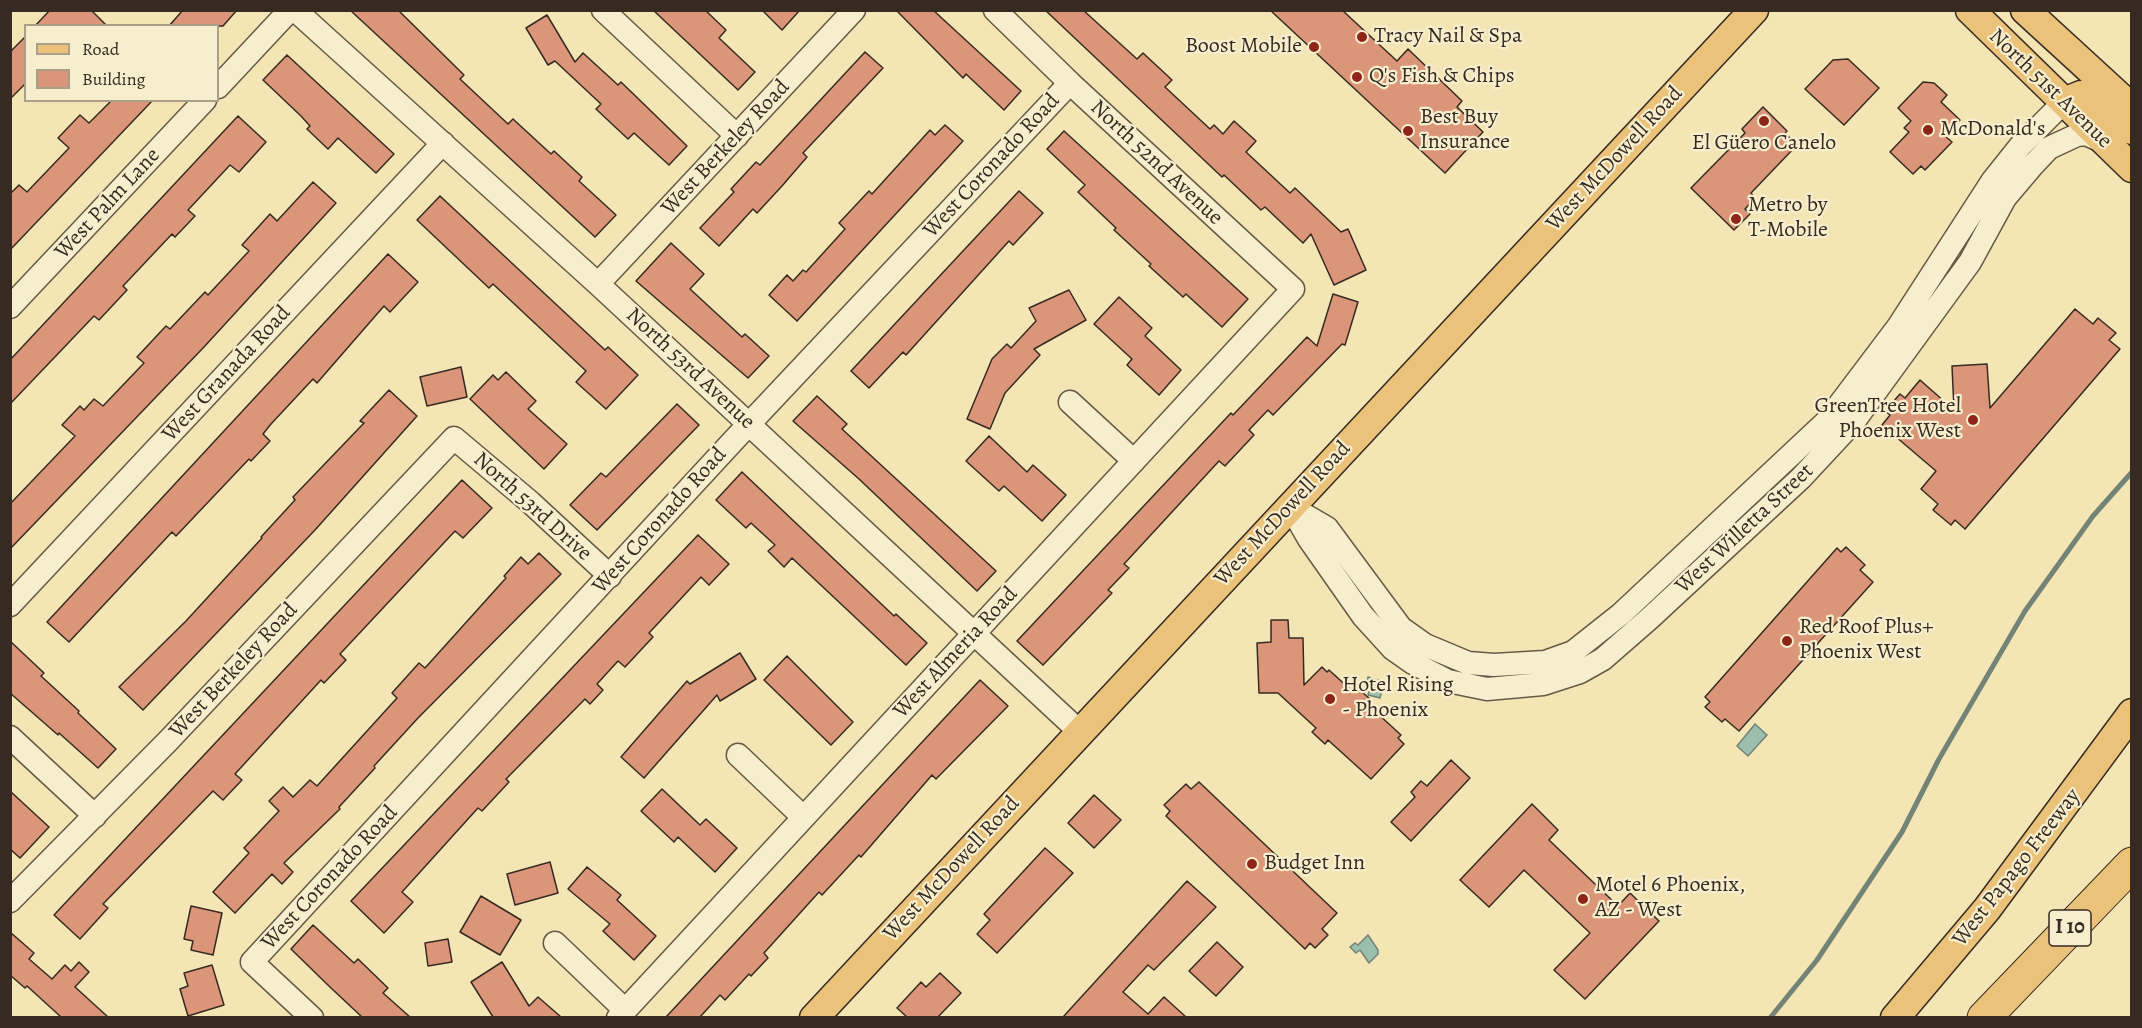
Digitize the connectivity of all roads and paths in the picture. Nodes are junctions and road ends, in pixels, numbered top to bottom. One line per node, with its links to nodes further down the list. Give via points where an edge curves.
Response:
1 (290, 10): 10 (street)
2 (296, 10): 16 (street, North 53rd Avenue)
3 (603, 10): 15 (street)
4 (854, 10): 15 (street, West Berkeley Road)
5 (995, 10): 9 (street, North 52nd Avenue)
6 (1754, 10): 26 (main road, West McDowell Road)
7 (1970, 10): 12 (main road, North 51st Avenue)
8 (2025, 10): 13 (main road, North 51st Avenue)
9 (1070, 83): 20 (street, North 52nd Avenue); 23 (street, West Coronado Road)
10 (219, 86)
11 (203, 102): 21 (street, West Palm Lane)
12 (2064, 102): 14 (main road, via 2081,95 2097,98); 17 (main road, North 51st Avenue); 30 (street, West Willetta Street, via 2021,145 1989,186 1864,375 1827,421 1782,466 1621,614 1573,651 1545,662)
13 (2132, 108)
14 (2132, 130)
15 (737, 136): 19 (street, West Berkeley Road)
16 (443, 143): 19 (street, North 53rd Avenue); 28 (street, West Granada Road)
17 (2107, 143): 18 (main road, North 51st Avenue); 30 (street, West Willetta Street, via 2086,134 2077,135 2049,148 2032,165 2005,198 1970,262 1855,420 1801,478 1603,659 1580,672 1543,684 1487,689)
18 (2132, 168)
19 (598, 284): 23 (street, North 53rd Avenue)
20 (1293, 289): 25 (street, West Almeria Road)
21 (10, 307)
22 (1070, 402): 25 (street)
23 (749, 424): 27 (street, West Coronado Road); 29 (street, North 53rd Avenue)
24 (454, 438): 27 (street, North 53rd Drive); 35 (street, West Berkeley Road)
25 (1134, 461): 29 (street, West Almeria Road)
26 (1290, 506): 30 (street, via 1327,528 1401,628); 32 (main road, West McDowell Road)
27 (610, 576): 42 (street, West Coronado Road, via 252,962)
28 (10, 605)
29 (974, 634): 32 (street, North 53rd Avenue); 36 (street, West Almeria Road)
30 (1466, 674)
31 (2132, 713): 44 (main road, West Papago Freeway, via 1987,909)
32 (1080, 732): 43 (main road, West McDowell Road)
33 (10, 736): 35 (street)
34 (738, 755): 36 (street)
35 (95, 816): 38 (street, West Berkeley Road)
36 (803, 817): 41 (street, West Almeria Road)
37 (2132, 864): 40 (highway, I 10)
38 (10, 901)
39 (555, 943): 41 (street)
40 (1999, 1005): 45 (highway, I 10)
41 (621, 1014)
42 (312, 1017)
43 (814, 1017)
44 (1895, 1017)
45 (1984, 1017)

